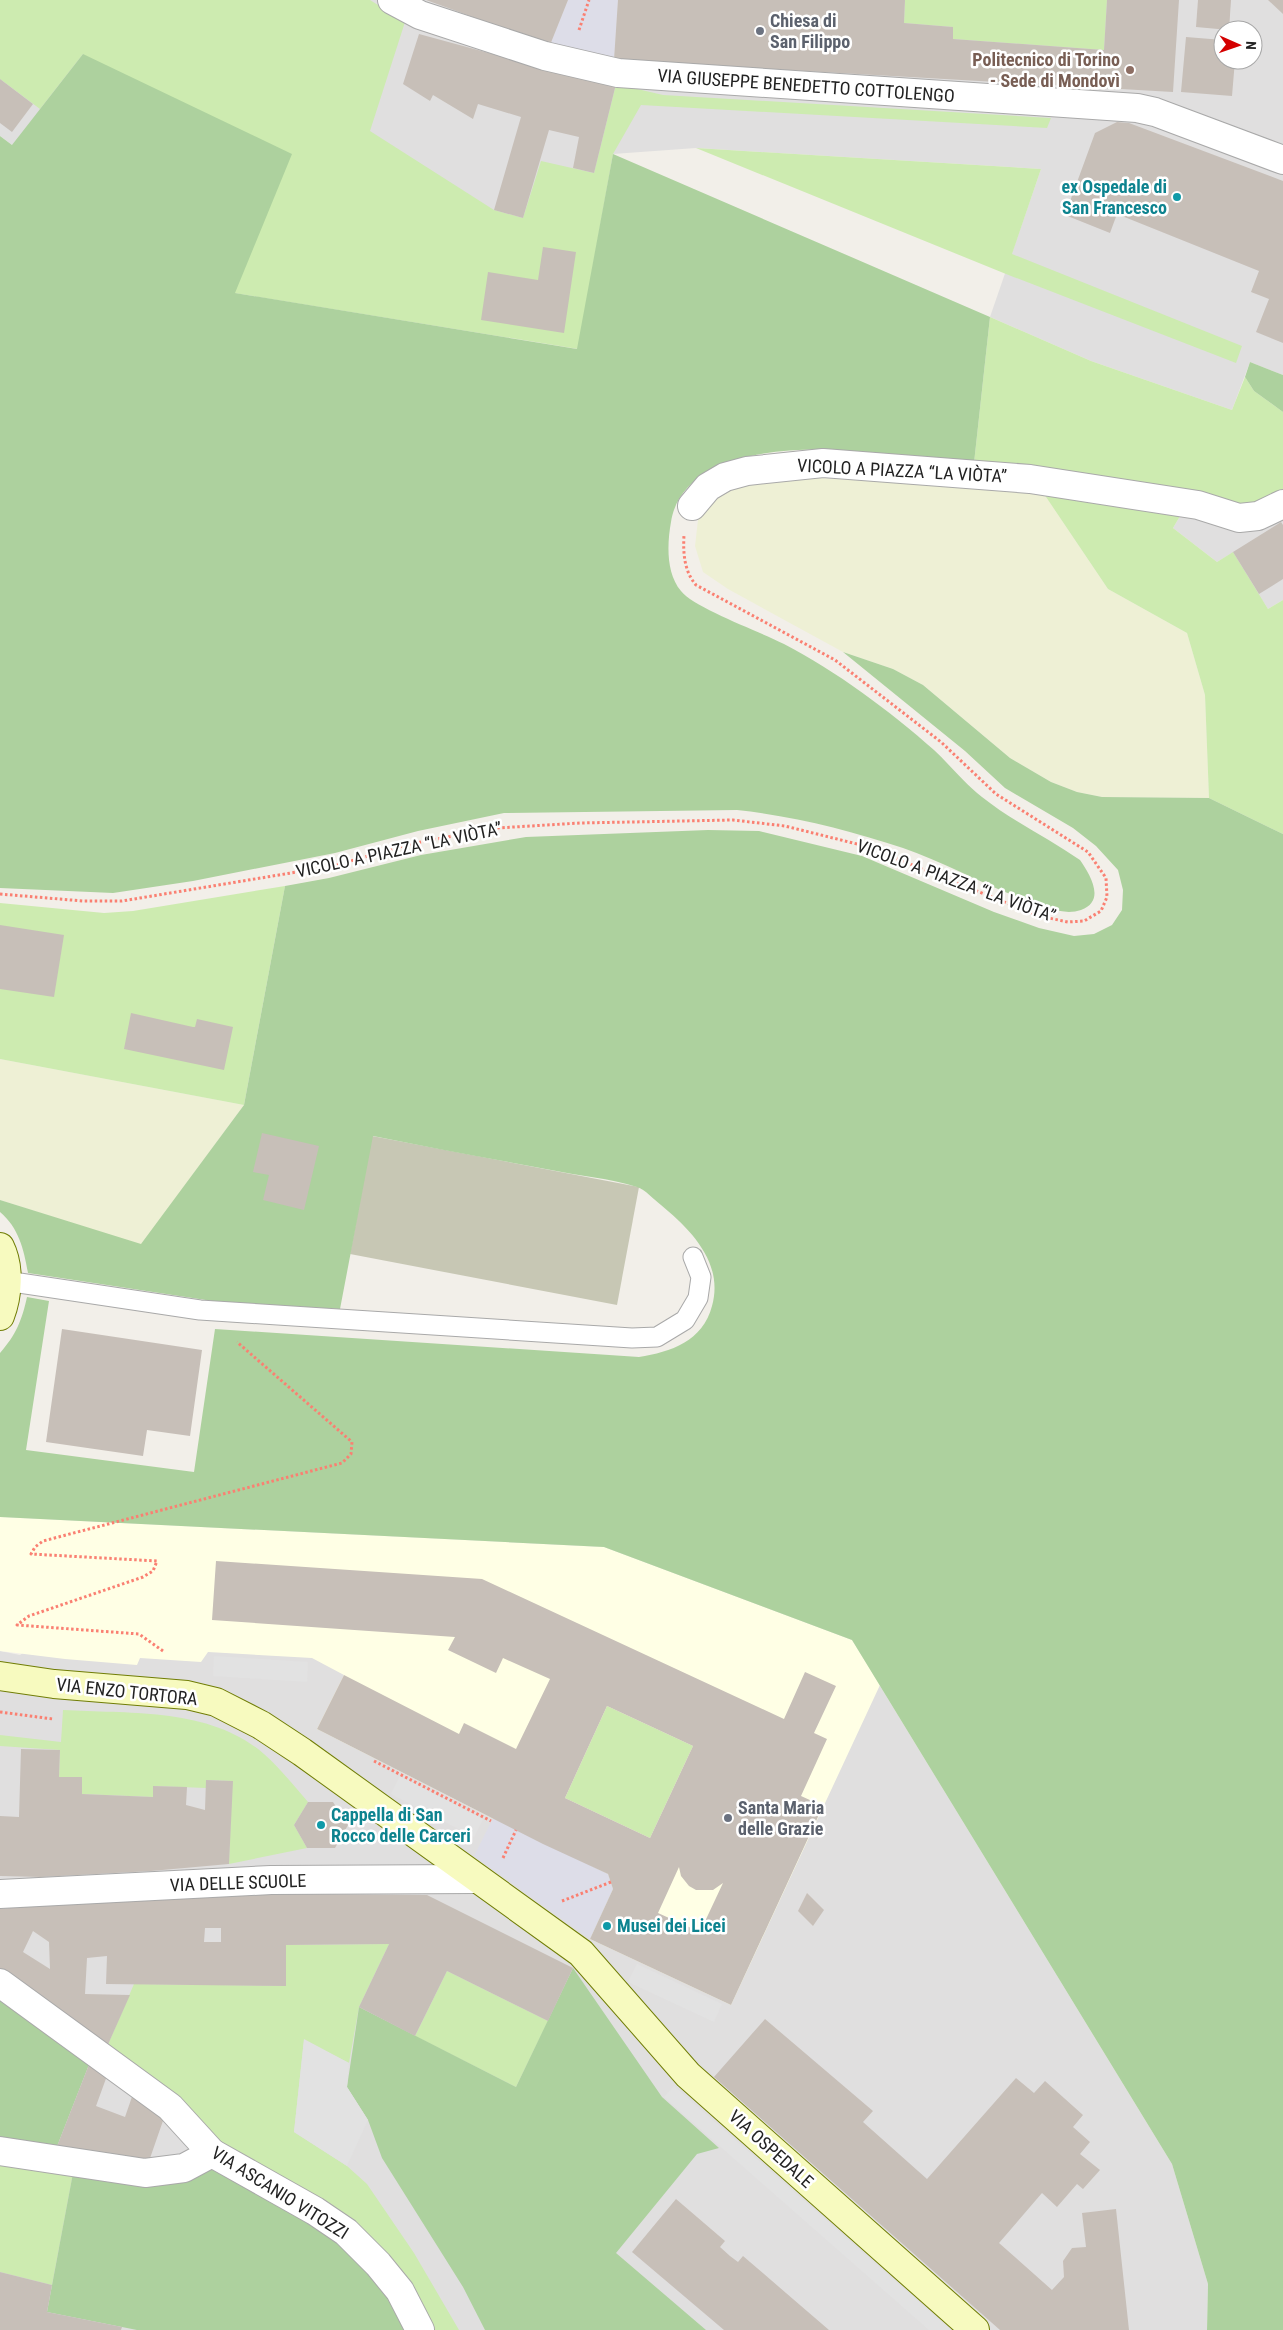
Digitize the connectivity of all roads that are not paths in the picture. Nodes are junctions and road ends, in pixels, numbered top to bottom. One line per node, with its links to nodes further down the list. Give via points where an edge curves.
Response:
1 (392, 0): 2 (street, VIA GIUSEPPE BENEDETTO COTTOLENGO, via 420,15 535,53 618,73 1137,108)
2 (1283, 160)
3 (1283, 504): 4 (street, VICOLO A PIAZZA “LA VIÒTA”, via 1258,516 1239,518 1198,505 1030,479 823,463 792,464 730,475 708,487)
4 (692, 506)
5 (0, 1247): 7 (street, via 5,1260)
6 (693, 1257): 7 (lane, via 701,1277 698,1298 685,1320 657,1337 632,1338 200,1310)
7 (6, 1281): 8 (street)
8 (0, 1316)
9 (0, 1676): 10 (street, VIA ENZO TORTORA, via 54,1684 187,1695 238,1712 302,1752)
10 (476, 1880): 11 (street, VIA DELLE SCUOLE, via 271,1880); 16 (street, VIA OSPEDALE, via 581,1953 688,2075)
11 (0, 1894)
12 (0, 1983): 14 (street, VIA ASCANIO VITOZZI, via 170,2107)
13 (0, 2152): 14 (street, via 145,2173 184,2168)
14 (212, 2153): 15 (street, VIA ASCANIO VITOZZI, via 315,2210 346,2232 400,2291)
15 (420, 2330)
16 (975, 2330)

